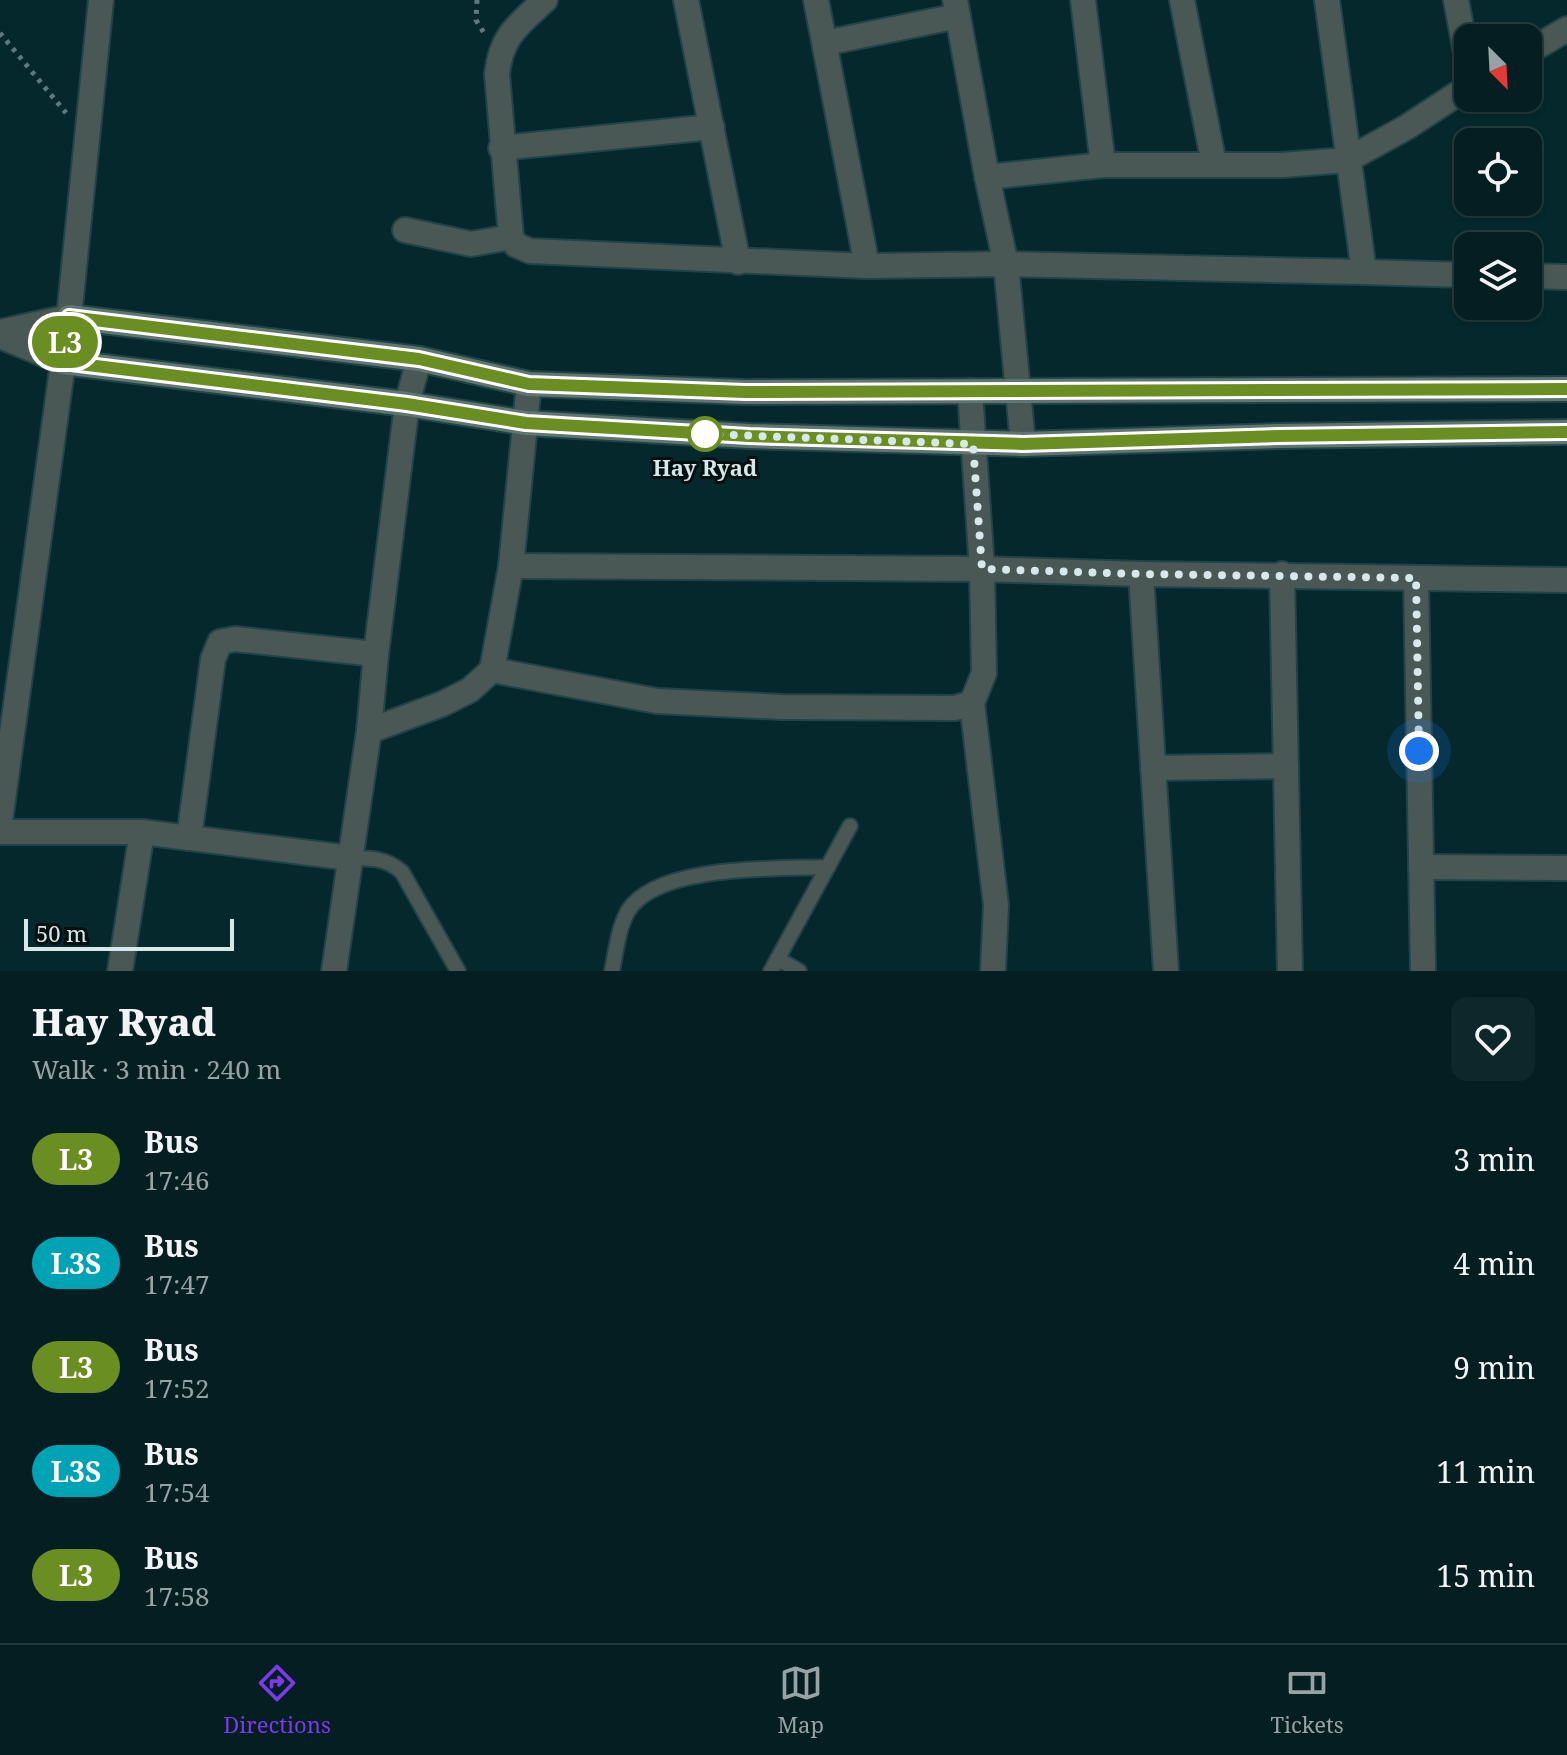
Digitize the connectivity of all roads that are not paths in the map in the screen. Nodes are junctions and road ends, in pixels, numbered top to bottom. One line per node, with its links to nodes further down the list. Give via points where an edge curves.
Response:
1 (101, 0): 30 (street)
2 (545, 0): 16 (street, via 506,38 499,53)
3 (686, 0): 15 (street)
4 (816, 0): 12 (street)
5 (1083, 0): 19 (street)
6 (1182, 0): 18 (street)
7 (1327, 0): 17 (street)
8 (1456, 0): 10 (street)
9 (956, 8): 12 (street); 20 (street)
10 (1460, 24)
11 (1567, 29): 13 (street)
12 (825, 43): 25 (street)
13 (1542, 44)
14 (1454, 96): 17 (street)
15 (712, 127): 16 (street); 23 (street)
16 (501, 148): 22 (street)
17 (1347, 160): 18 (street); 26 (street)
18 (1214, 164): 19 (street)
19 (1103, 165): 20 (street)
20 (987, 177): 24 (street)
21 (405, 230): 22 (street, via 471,244)
22 (511, 237): 23 (street, via 530,251)
23 (738, 262): 25 (street)
24 (1006, 264): 25 (street); 26 (street); 37 (street)
25 (867, 266)
26 (1364, 272): 27 (street)
27 (1454, 275)
28 (1542, 276): 29 (street)
29 (1567, 277)
30 (69, 317): 31 (street); 32 (main road); 33 (main road)
31 (0, 334): 33 (street)
32 (419, 359): 34 (main road); 38 (street)
33 (63, 362): 38 (main road); 55 (street)
34 (529, 384): 36 (main road, via 745,392); 39 (street)
35 (1567, 389): 37 (main road)
36 (970, 391): 37 (main road); 41 (street)
37 (1017, 391): 42 (street)
38 (407, 404): 39 (main road); 49 (street)
39 (526, 423): 41 (main road); 43 (street)
40 (1567, 432): 42 (main road)
41 (973, 444): 42 (main road); 44 (street)
42 (1023, 444)
43 (511, 566): 44 (street); 50 (street)
44 (982, 569): 45 (street); 51 (street, via 984,673)
45 (1141, 574): 46 (street); 54 (street)
46 (1282, 574): 47 (street); 53 (street)
47 (1416, 578): 48 (street); 62 (street)
48 (1567, 580)
49 (376, 654): 52 (street); 59 (street, via 235,639 220,642 213,659)
50 (492, 670): 51 (street, via 657,701 782,707 955,708); 52 (street, via 470,690 442,704)
51 (972, 703): 70 (street, via 996,905)
52 (369, 731): 60 (street)
53 (1286, 766): 54 (street); 72 (street)
54 (1153, 768): 71 (street)
55 (0, 821)
56 (850, 826): 61 (lane)
57 (0, 832): 58 (street)
58 (142, 832): 59 (street); 65 (street)
59 (189, 838): 60 (street)
60 (350, 858): 66 (street); 67 (lane, via 378,858 402,872)
61 (828, 867): 64 (lane); 68 (lane, via 742,870 657,886 630,909 622,924)
62 (1421, 867): 63 (street); 73 (street)
63 (1567, 868)
64 (775, 965): 69 (lane)
65 (120, 971)
66 (334, 971)
67 (458, 971)
68 (612, 971)
69 (799, 971)
70 (993, 971)
71 (1166, 971)
72 (1290, 971)
73 (1423, 971)

